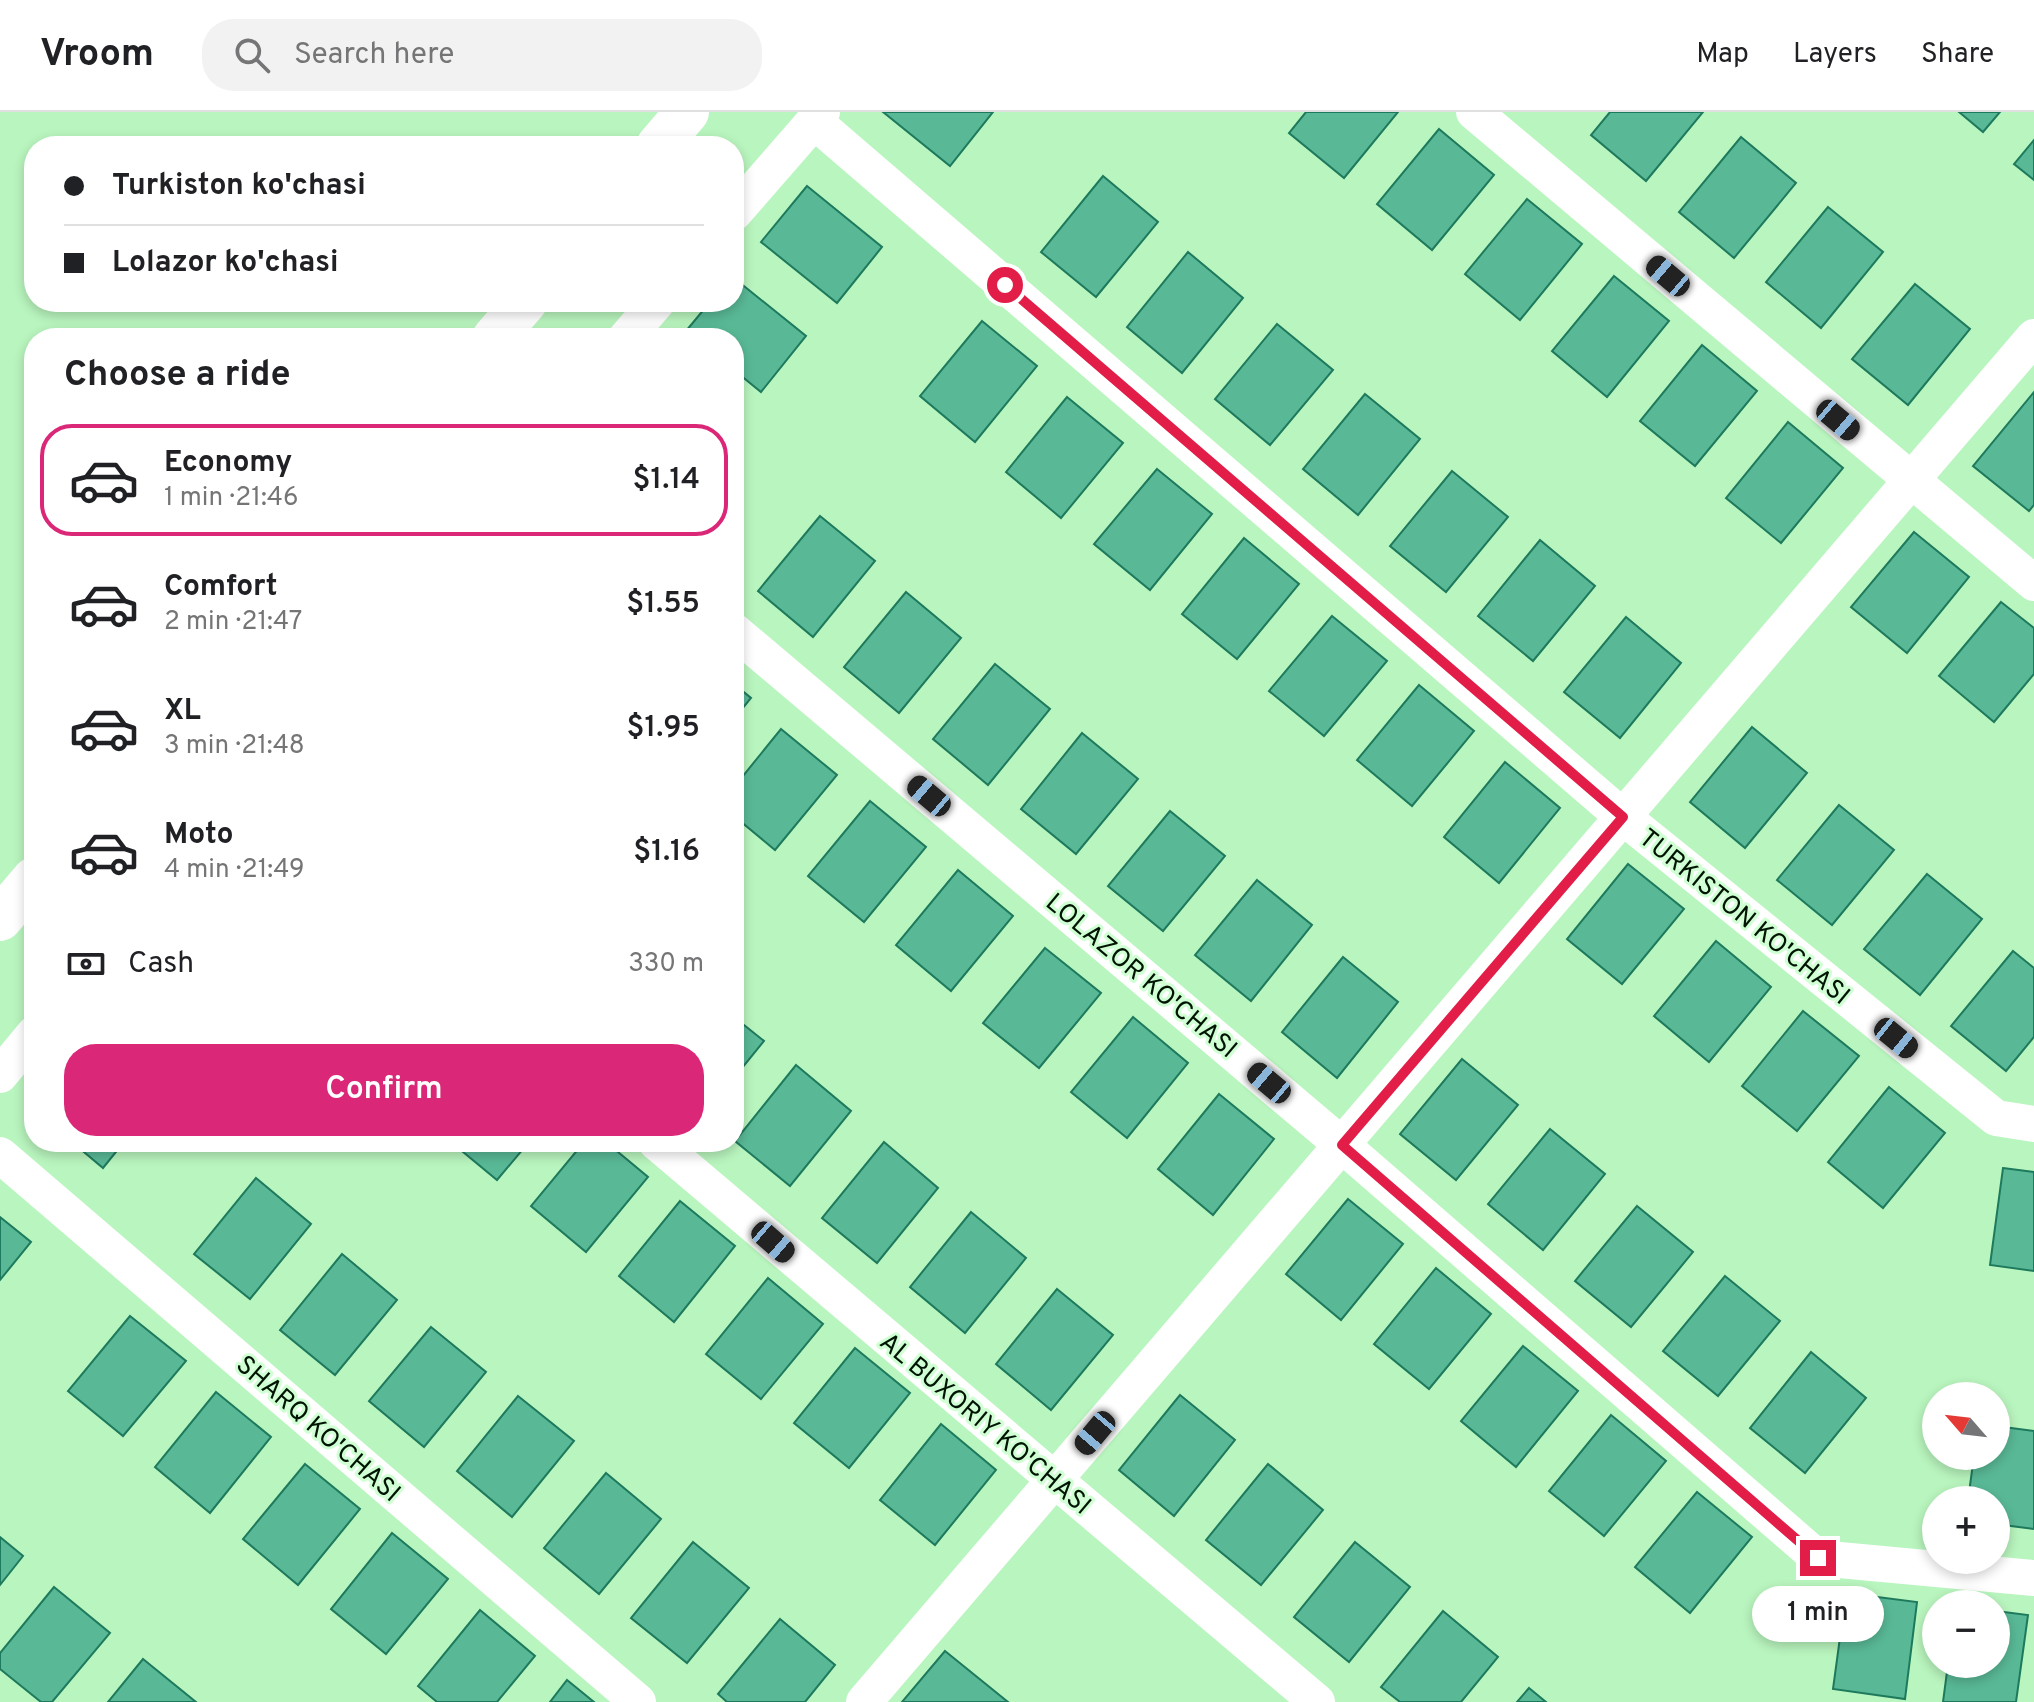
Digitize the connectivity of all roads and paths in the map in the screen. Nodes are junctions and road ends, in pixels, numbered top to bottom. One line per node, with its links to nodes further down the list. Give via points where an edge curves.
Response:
1 (687, 112): 4 (street)
2 (1474, 112): 11 (street)
3 (818, 116): 5 (street); 14 (street, TURKISTON KO'CHASI)
4 (667, 136)
5 (744, 201)
6 (516, 312): 8 (street)
7 (647, 312): 9 (street)
8 (503, 328)
9 (634, 328)
10 (2034, 337): 11 (street)
11 (1910, 482): 12 (street); 14 (street)
12 (2034, 583)
13 (744, 639): 20 (street, LOLAZOR KO'CHASI)
14 (1623, 817): 19 (street, TURKISTON KO'CHASI, via 1996,1118); 20 (street)
15 (24, 891): 16 (street)
16 (0, 919)
17 (24, 1046): 18 (street)
18 (0, 1075)
19 (2034, 1124)
20 (1342, 1145): 23 (street); 24 (street, LOLAZOR KO'CHASI, via 1818,1558)
21 (668, 1152): 23 (street, AL BUXORIY KO'CHASI)
22 (0, 1155): 25 (street, SHARQ KO'CHASI)
23 (1053, 1481): 26 (street); 27 (street, AL BUXORIY KO'CHASI)
24 (2034, 1578)
25 (638, 1702)
26 (864, 1702)
27 (1317, 1702)

